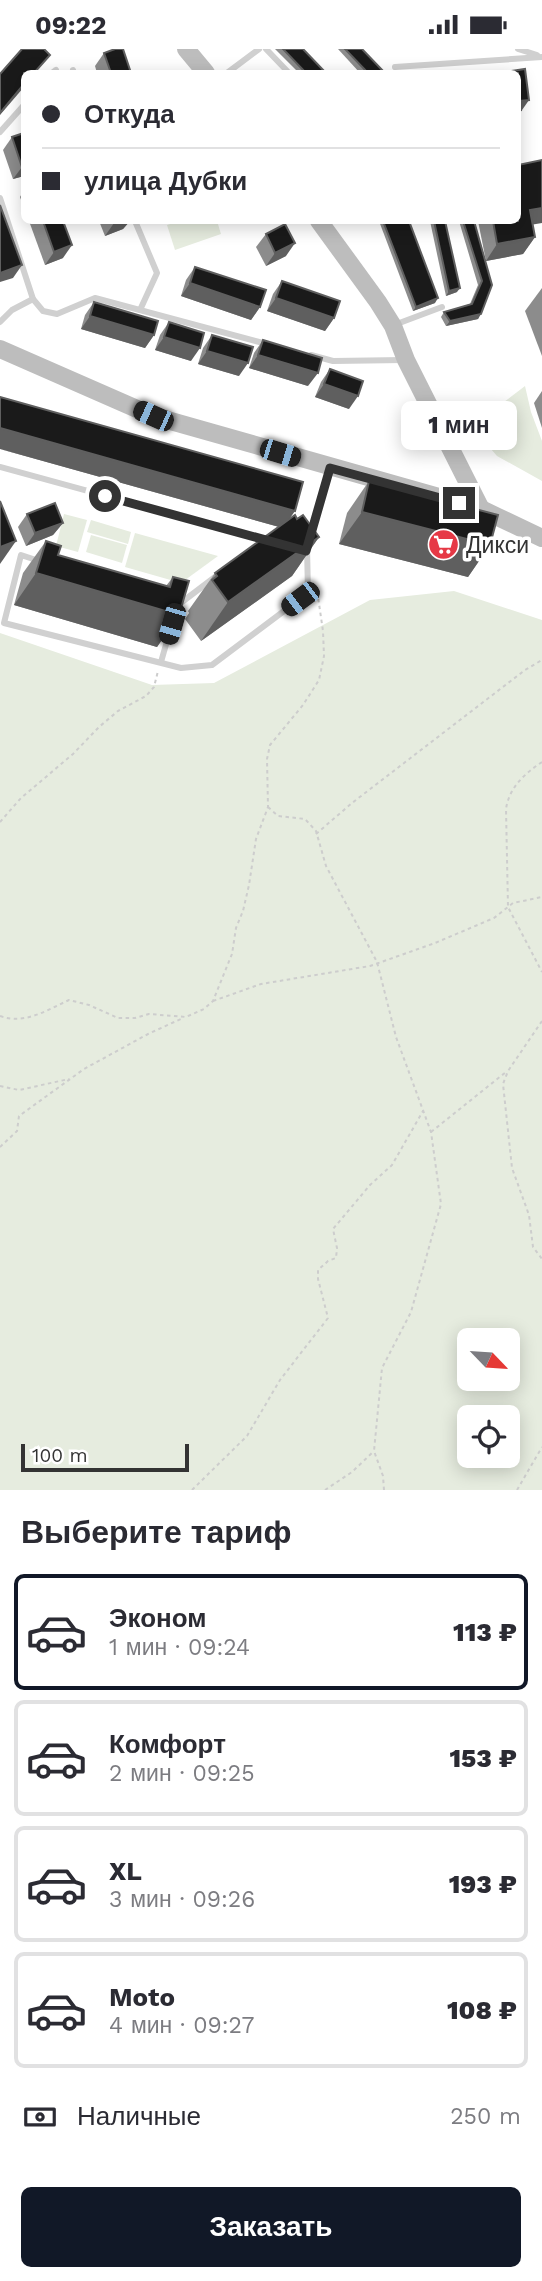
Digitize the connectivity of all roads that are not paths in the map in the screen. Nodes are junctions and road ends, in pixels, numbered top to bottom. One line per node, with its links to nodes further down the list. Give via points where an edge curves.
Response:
1 (186, 49): 7 (street)
2 (259, 49): 8 (lane)
3 (266, 49): 9 (lane)
4 (518, 49): 5 (lane)
5 (542, 57): 6 (lane)
6 (395, 67)
7 (204, 70)
8 (231, 70)
9 (286, 70)
10 (21, 108): 11 (lane)
11 (0, 132)
12 (0, 198): 15 (lane)
13 (136, 224): 17 (lane, via 157,273)
14 (321, 224): 19 (street)
15 (33, 299): 17 (lane, via 43,311 57,314 95,298); 18 (lane)
16 (443, 306): 19 (lane)
17 (140, 310): 20 (lane)
18 (0, 322)
19 (393, 326): 23 (street)
20 (269, 344)
21 (0, 349): 25 (street, via 153,416)
22 (307, 354): 23 (lane, via 333,361)
23 (406, 360): 26 (street)
24 (0, 467): 28 (lane)
25 (330, 468): 26 (street); 32 (lane)
26 (481, 509): 27 (street)
27 (542, 538)
28 (263, 539): 29 (lane); 30 (lane)
29 (274, 542)
30 (252, 547)
31 (295, 548): 32 (lane)
32 (306, 551): 38 (lane, via 308,593 212,666 181,668)
33 (47, 564): 37 (lane, via 21,555)
34 (220, 572): 36 (lane)
35 (164, 601): 36 (lane)
36 (177, 605): 38 (lane)
37 (2, 623): 38 (lane)
38 (160, 663)

